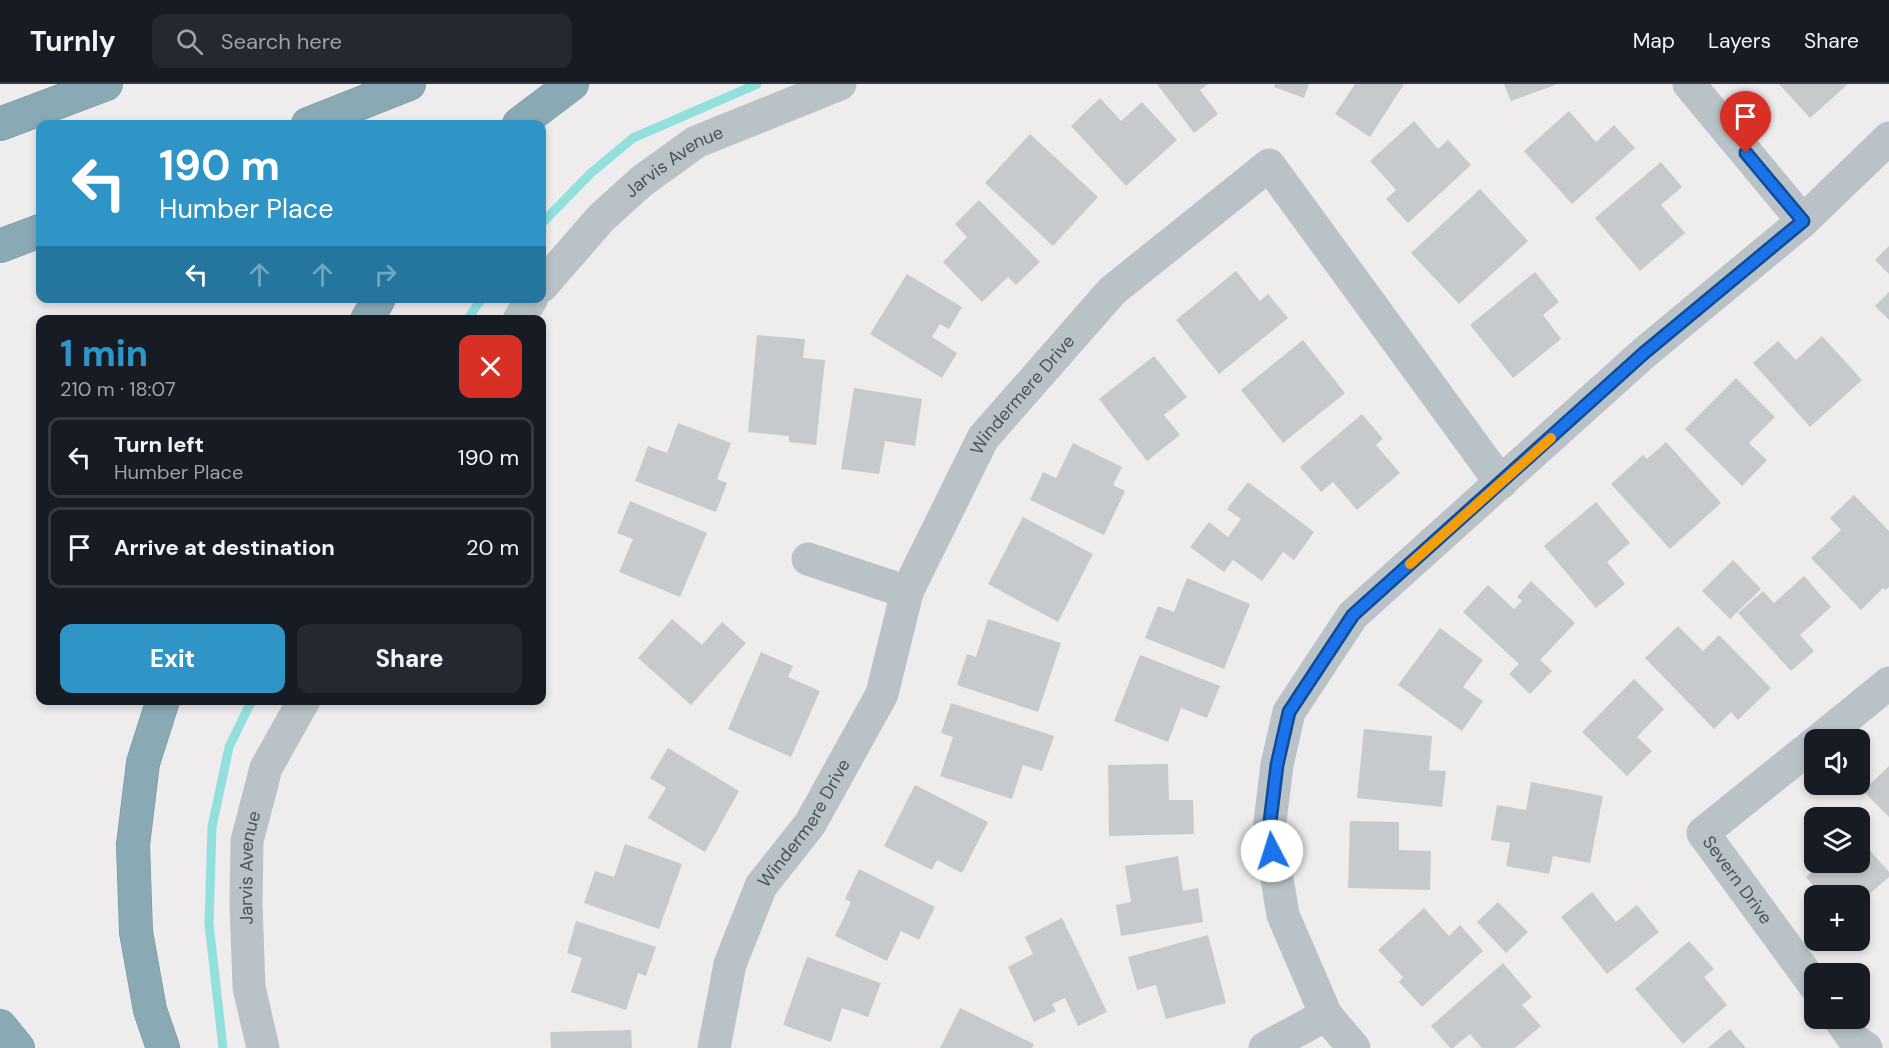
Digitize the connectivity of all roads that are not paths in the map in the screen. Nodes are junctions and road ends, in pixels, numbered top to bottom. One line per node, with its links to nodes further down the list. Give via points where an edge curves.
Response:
1 (106, 84): 8 (highway)
2 (409, 84): 6 (highway)
3 (572, 84): 7 (highway)
4 (840, 84): 11 (street, Jarvis Avenue, via 696,142 642,181 601,218)
5 (1689, 84): 10 (street)
6 (318, 120)
7 (524, 120)
8 (0, 124)
9 (1889, 138): 10 (street)
10 (1803, 221): 12 (street, via 1644,353)
11 (546, 281)
12 (1502, 483): 14 (street, Windermere Drive, via 1269,165 1112,291 983,438); 21 (street, via 1353,615 1289,712 1269,830 1283,915)
13 (808, 559): 14 (street)
14 (908, 592): 27 (street, Windermere Drive, via 882,694 810,824 761,886 730,964)
15 (1889, 683): 18 (street)
16 (161, 705): 25 (highway, via 143,763 134,845 136,932 150,1010)
17 (301, 705): 26 (street, Jarvis Avenue, via 266,768 247,841 249,987)
18 (1833, 729)
19 (1804, 752): 20 (street, Severn Drive, via 1703,833)
20 (1804, 971)
21 (1326, 1015): 28 (street); 29 (street)
22 (0, 1026): 24 (highway)
23 (1847, 1029): 30 (street)
24 (18, 1048)
25 (163, 1048)
26 (263, 1048)
27 (714, 1048)
28 (1265, 1048)
29 (1354, 1048)
30 (1866, 1048)

